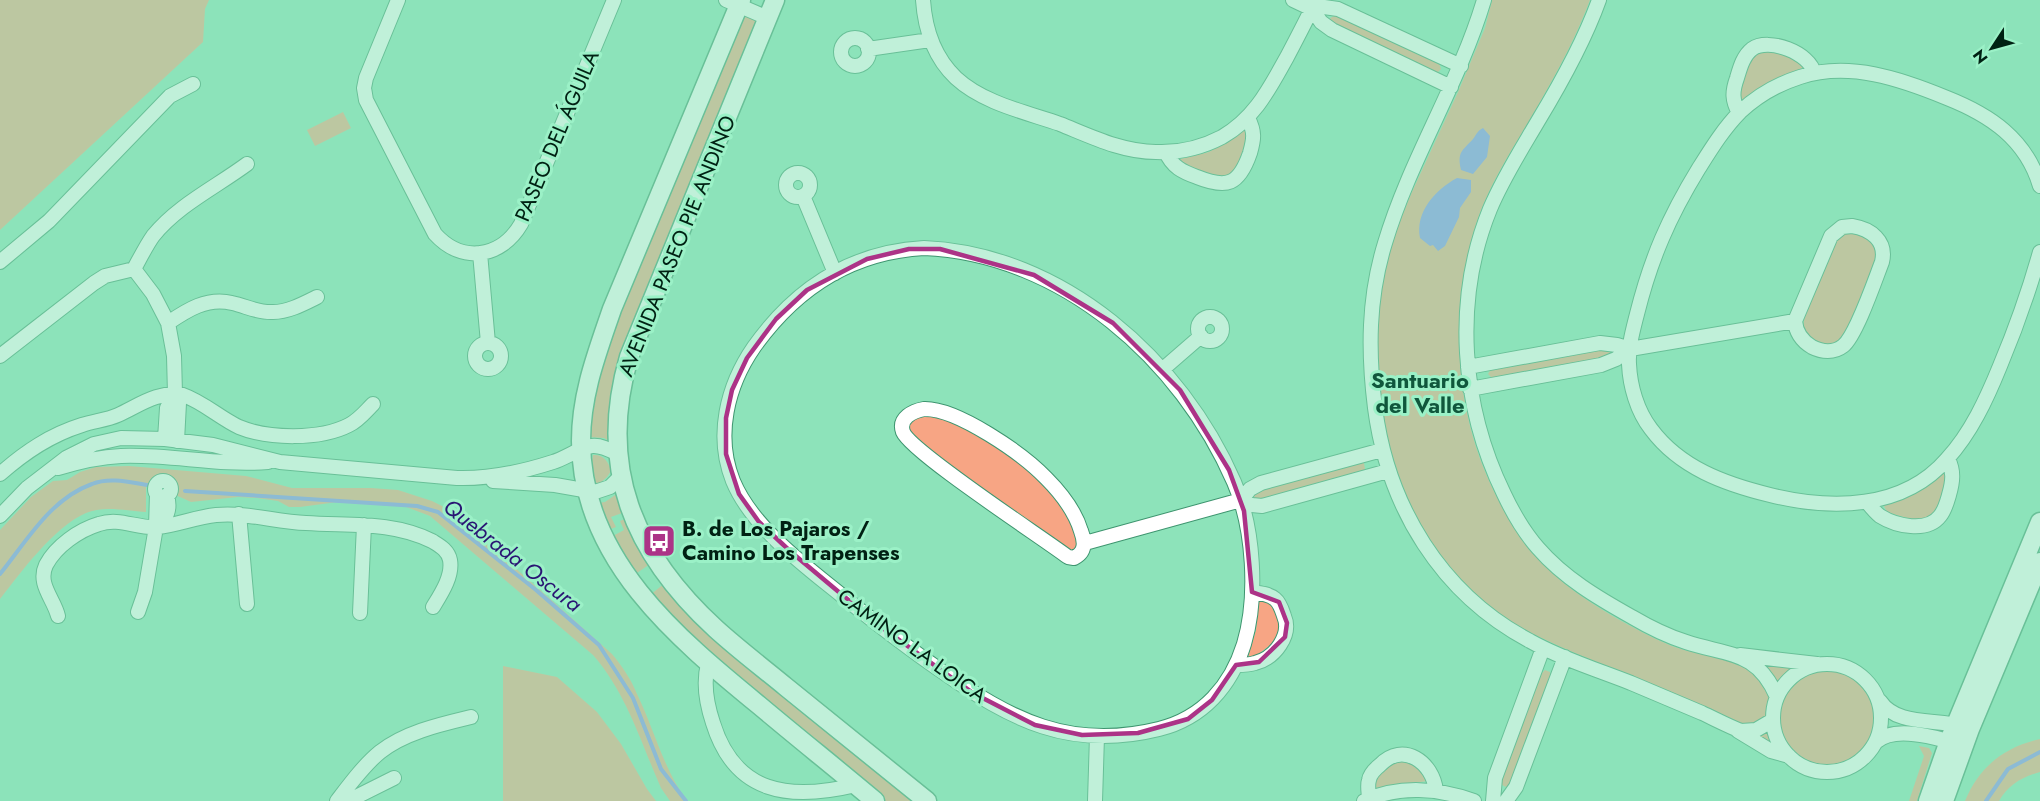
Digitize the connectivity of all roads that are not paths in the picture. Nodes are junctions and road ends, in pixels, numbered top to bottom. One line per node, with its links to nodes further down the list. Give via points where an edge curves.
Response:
1 (399, 0): 25 (street, via 365,83 366,100 435,234 453,248)
2 (614, 0): 25 (street, PASEO DEL ÁGUILA, via 521,224 502,246)
3 (775, 0): 10 (main road, AVENIDA PASEO PIE ANDINO)
4 (923, 0): 11 (street)
5 (1293, 0): 9 (street)
6 (1484, 0): 13 (street)
7 (1599, 0): 36 (street, via 1563,77 1507,174 1485,222 1469,292)
8 (735, 2): 10 (street); 45 (main road, AVENIDA PASEO PIE ANDINO, via 595,356 584,399)
9 (1314, 4): 13 (street, via 1338,9); 16 (street, via 1321,22 1332,30); 18 (street, via 1266,95)
10 (768, 18): 46 (main road, AVENIDA PASEO PIE ANDINO, via 629,357 619,404)
11 (930, 40): 12 (street); 19 (street, via 957,79 978,94 1119,146)
12 (868, 49)
13 (1461, 66): 16 (street)
14 (1814, 73): 17 (street, via 1771,90); 17 (street, via 1810,62 1797,53 1773,46 1756,47 1744,57 1733,90); 20 (street, via 1869,73 1952,100 2000,125)
15 (193, 84): 26 (street, via 170,96 50,221)
16 (1451, 87): 44 (street, via 1397,207 1375,284 1370,356)
17 (1739, 114): 34 (street, via 1708,153 1665,228 1647,275)
18 (1248, 118): 19 (street, via 1206,144); 19 (street, via 1255,137 1244,170 1232,181 1216,184 1184,173)
19 (1166, 152)
20 (2035, 160): 22 (street)
21 (247, 164): 27 (street, via 172,218 153,237)
22 (2040, 186)
23 (803, 196): 28 (street)
24 (2040, 252): 49 (street, via 2021,315 1995,378)
25 (480, 254): 33 (street)
26 (0, 262)
27 (134, 269): 31 (street); 35 (street, via 94,282)
28 (835, 273): 37 (street, CAMINO LA LOICA, via 867,259 909,249 940,249 993,260 1073,295 1113,323); 89 (street, CAMINO LA LOICA, via 807,290 776,319 747,358 732,390 726,418 726,454 746,506 766,530 827,583 973,693 1035,725)
29 (317, 297): 31 (street, via 274,312 219,301 207,303 196,305)
30 (1795, 321): 30 (street, via 1799,336 1816,349 1832,351 1845,345 1882,262 1883,248 1876,236 1852,226 1834,233); 34 (street)
31 (168, 322): 39 (street)
32 (1201, 336): 37 (street)
33 (488, 343)
34 (1630, 349): 36 (street, via 1600,343); 38 (street, via 1601,365); 61 (street, via 1632,386 1645,420 1671,450 1694,467 1718,480 1775,496 1817,502)
35 (0, 356)
36 (1468, 366): 38 (street)
37 (1163, 369): 60 (street, CAMINO LA LOICA, via 1209,432)
38 (1470, 389): 78 (street, via 1481,436 1498,482 1521,524 1549,560 1594,595 1642,623 1682,641)
39 (175, 394): 40 (street, via 190,398 239,427 281,435 315,435 340,429 356,421); 42 (street, via 167,408); 55 (street, via 151,398 110,418 59,434 28,451)
40 (372, 404)
41 (121, 438): 42 (street); 47 (street); 53 (street, via 82,449)
42 (171, 440): 43 (street)
43 (213, 445): 50 (street); 51 (street)
44 (1382, 450): 54 (street); 60 (street, via 1262,483)
45 (581, 451): 46 (street, via 598,446); 52 (street); 59 (main road, AVENIDA PASEO PIE ANDINO)
46 (618, 454): 56 (main road, AVENIDA PASEO PIE ANDINO)
47 (121, 456): 48 (street); 53 (street)
48 (168, 458): 50 (street); 66 (street)
49 (1948, 459): 61 (street, via 1912,487); 61 (street, via 1952,484 1943,512 1932,524 1917,527 1886,519)
50 (208, 462): 51 (street)
51 (280, 462): 57 (street)
52 (552, 463): 57 (street); 58 (street)
53 (47, 471): 63 (street)
54 (1388, 471): 60 (street, via 1262,506); 77 (street, via 1408,519 1448,578 1492,617)
55 (0, 474)
56 (621, 476): 59 (street, via 610,487); 69 (main road, AVENIDA PASEO PIE ANDINO, via 638,529)
57 (482, 478): 58 (street)
58 (555, 485): 59 (street)
59 (588, 492): 70 (main road, AVENIDA PASEO PIE ANDINO, via 603,535)
60 (1241, 500): 67 (street); 71 (street, CAMINO LA LOICA)
61 (1867, 502)
62 (239, 514): 65 (street, via 298,523); 66 (street, via 206,516); 72 (street)
63 (0, 516)
64 (2040, 522): 87 (main road)
65 (364, 525): 73 (street, via 404,530 445,550 450,568); 75 (street)
66 (156, 527): 74 (street); 76 (street, via 106,522 80,532 61,547 49,561 43,577)
67 (1085, 543): 67 (street, via 1064,498 1014,451 935,410 914,411 904,419 903,432 920,450 1068,557 1078,556)
68 (2040, 562): 87 (main road)
69 (660, 567): 70 (main road, via 650,580); 100 (main road, AVENIDA PASEO PIE ANDINO, via 717,630)
70 (633, 585): 80 (main road, AVENIDA PASEO PIE ANDINO)
71 (1252, 592): 82 (street, CAMINO LA LOICA, via 1247,632); 82 (street, via 1279,602 1287,633 1264,659)
72 (247, 604)
73 (433, 607)
74 (138, 612)
75 (360, 613)
76 (58, 616)
77 (1544, 648): 79 (street); 103 (street, via 1495,778)
78 (1735, 655): 81 (street); 83 (street, via 1758,667)
79 (1565, 657): 88 (street); 104 (street, via 1516,787)
80 (708, 664): 94 (main road, AVENIDA PASEO PIE ANDINO); 94 (street, via 705,680 712,721 728,758 746,779 772,793 802,796 825,795)
81 (1819, 664): 83 (street, via 1791,678); 84 (street, via 1844,666 1859,674 1871,685)
82 (1236, 665): 89 (street, CAMINO LA LOICA, via 1212,700 1188,719 1151,731)
83 (1777, 697): 86 (street)
84 (1878, 700): 87 (street, via 1897,716); 90 (street, via 1881,725)
85 (471, 717): 97 (street, via 415,734 383,750)
86 (1773, 720): 88 (street, via 1756,730); 92 (street, via 1780,743)
87 (1963, 726): 91 (main road)
88 (1734, 728): 92 (street, via 1771,751)
89 (1097, 736): 101 (street)
90 (1876, 742): 91 (street, via 1897,732); 92 (street, via 1858,763 1832,772 1805,767)
91 (1956, 744): 105 (main road); 106 (main road)
92 (1790, 756)
93 (394, 778): 98 (street)
94 (856, 785): 99 (main road, AVENIDA PASEO PIE ANDINO)
95 (1436, 791): 96 (street, via 1403,791); 96 (street, via 1426,768 1399,754 1388,757 1371,774); 102 (street)
96 (1366, 800)
97 (337, 801)
98 (348, 801)
99 (875, 801)
100 (927, 801)
101 (1095, 801)
102 (1474, 801)
103 (1493, 801)
104 (1506, 801)
105 (1928, 801)
106 (1944, 801)

